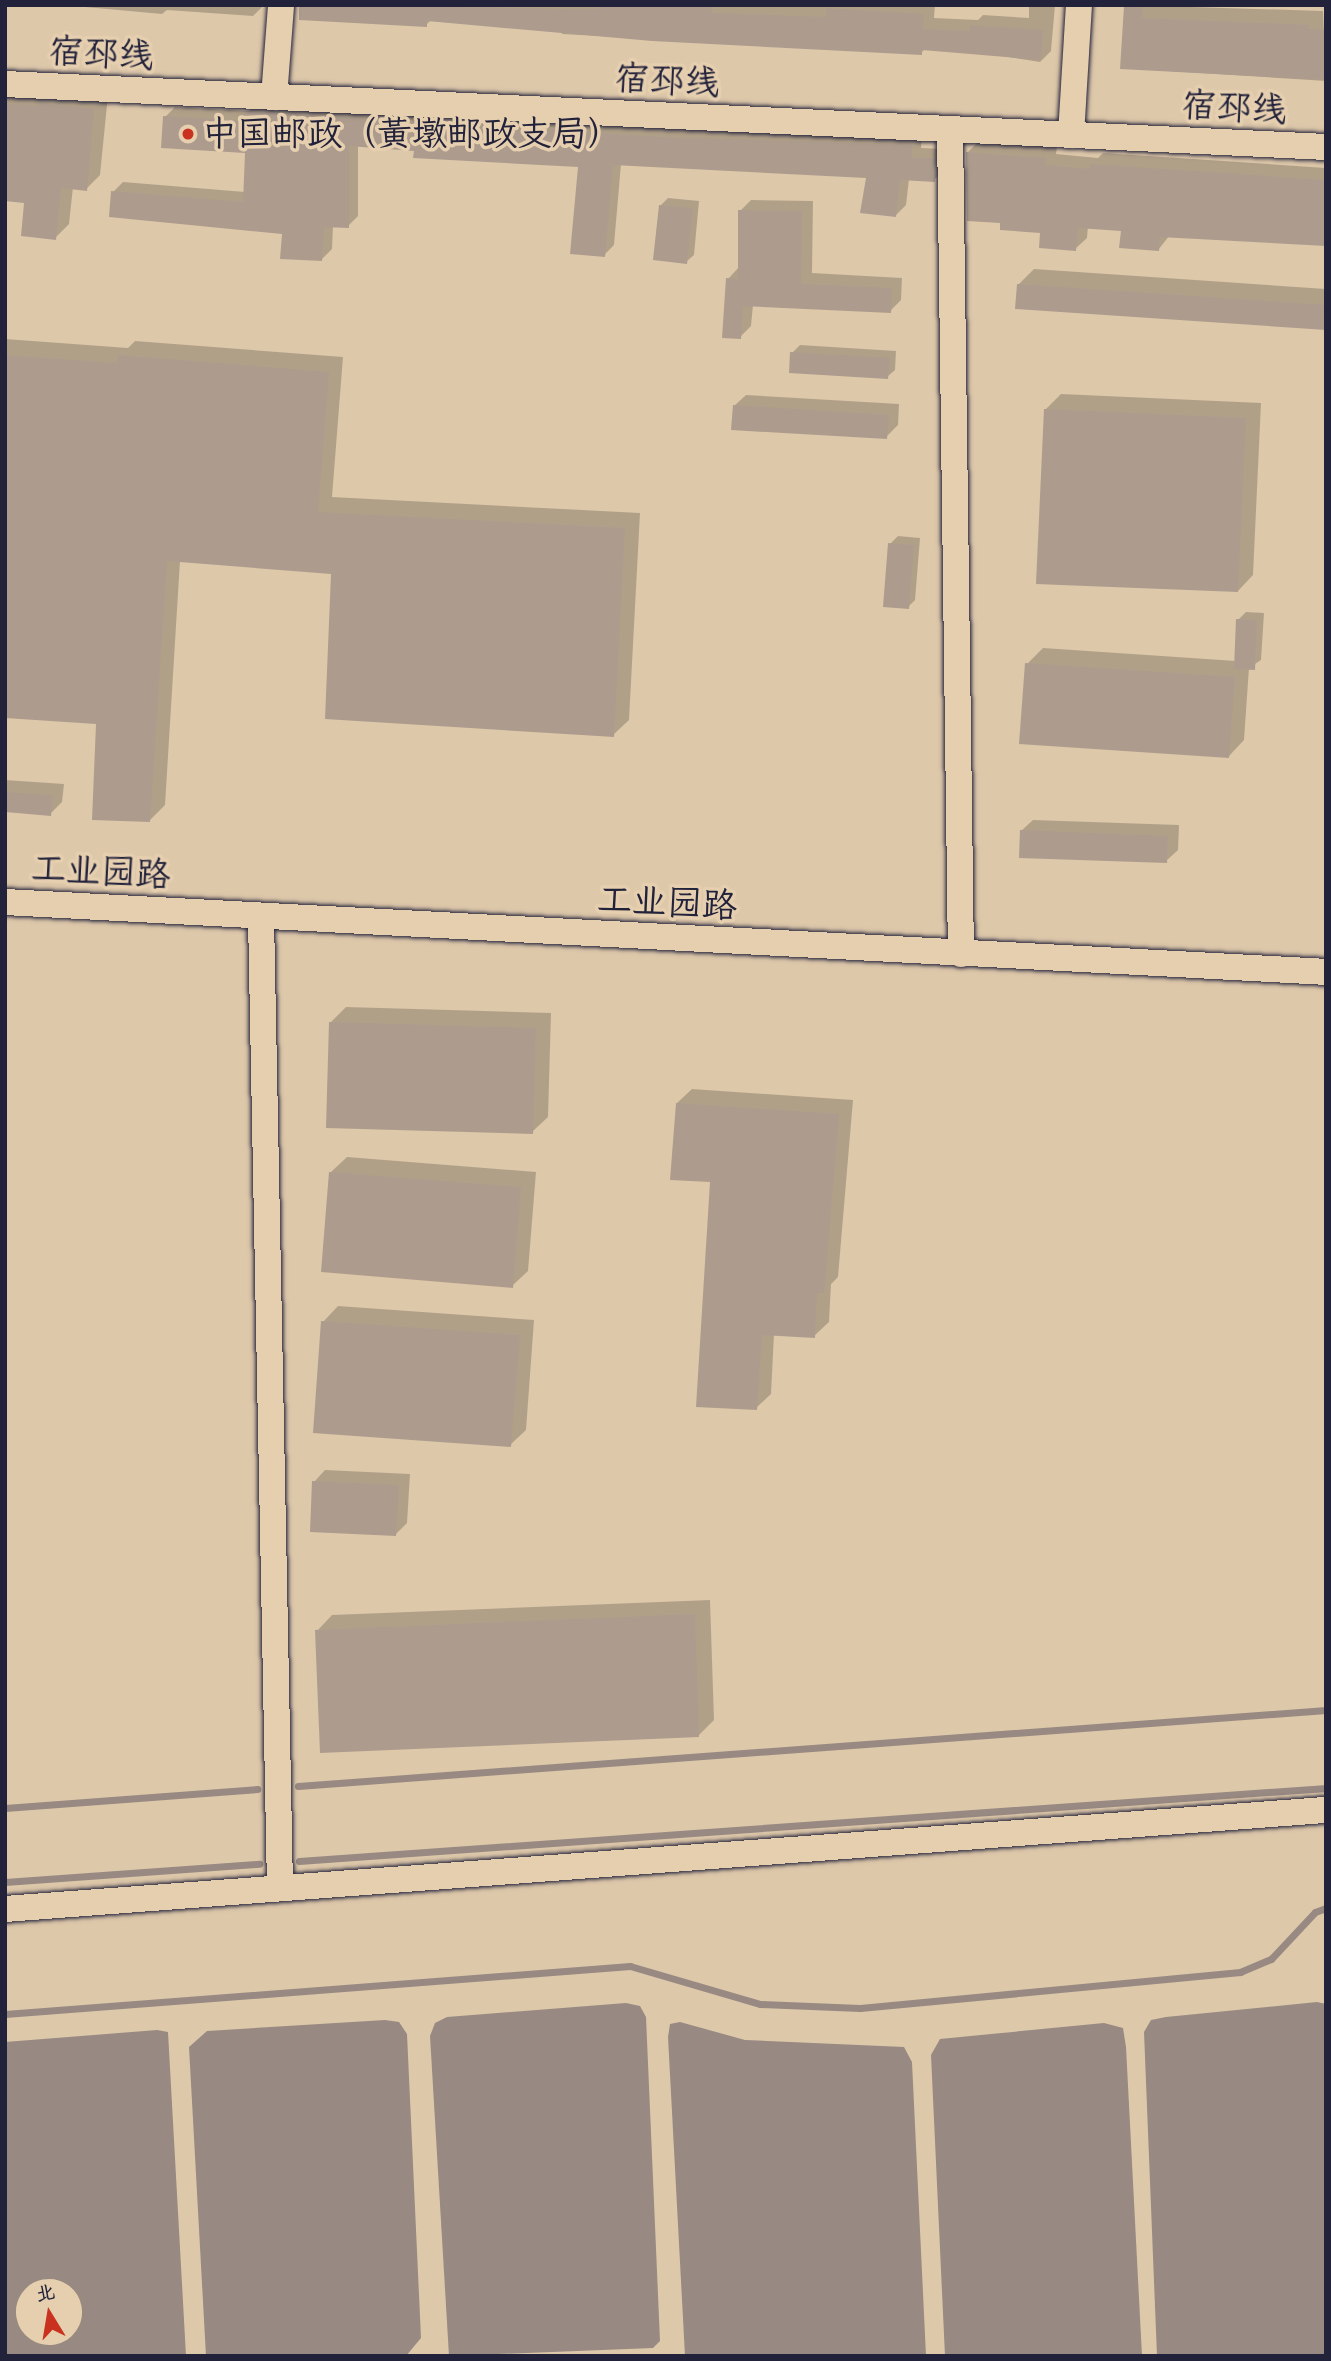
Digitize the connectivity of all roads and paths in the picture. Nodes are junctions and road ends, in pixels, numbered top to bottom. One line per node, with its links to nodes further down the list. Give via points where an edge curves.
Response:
1 (281, 5): 4 (street)
2 (1079, 5): 6 (street)
3 (5, 84): 4 (street, 宿邳线)
4 (275, 97): 5 (street, 宿邳线)
5 (950, 129): 6 (street, 宿邳线); 10 (street)
6 (1071, 135): 7 (street, 宿邳线)
7 (1326, 147)
8 (5, 902): 9 (street, 工业园路)
9 (261, 916): 10 (street, 工业园路); 13 (street)
10 (961, 954): 11 (street, 工业园路)
11 (1326, 972)
12 (1326, 1810): 13 (street)
13 (280, 1888): 14 (street)
14 (5, 1909)

